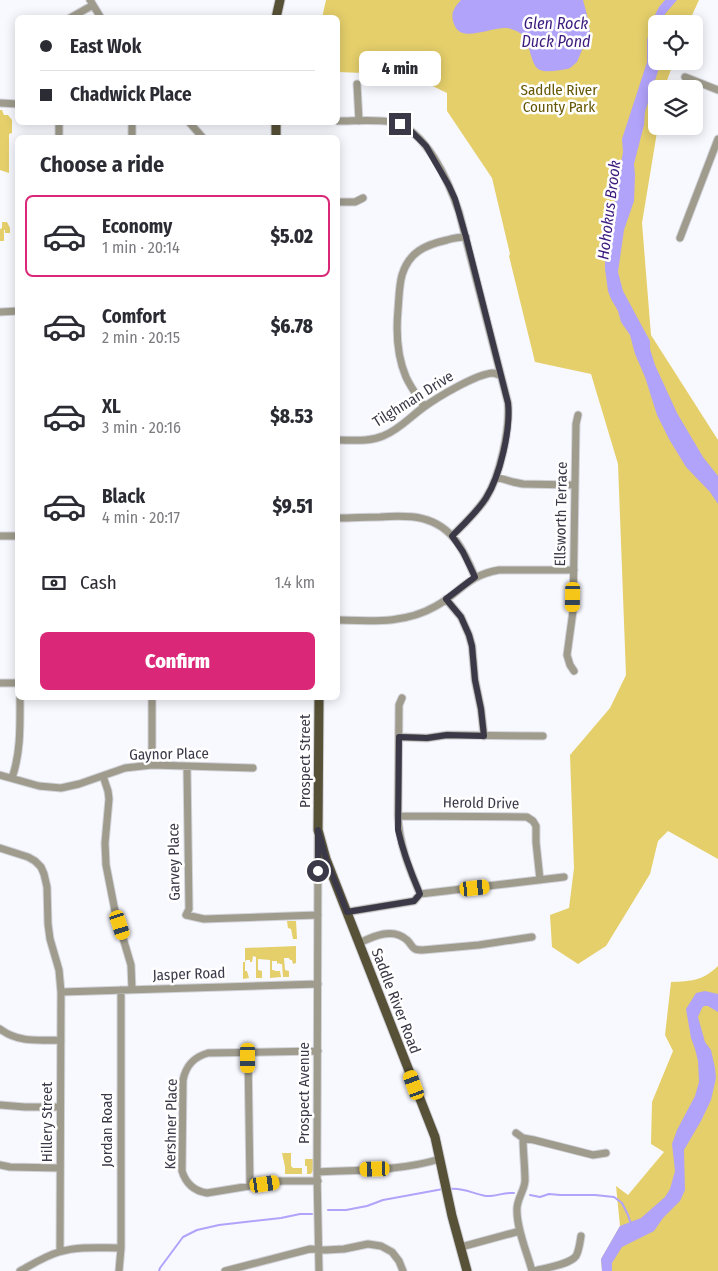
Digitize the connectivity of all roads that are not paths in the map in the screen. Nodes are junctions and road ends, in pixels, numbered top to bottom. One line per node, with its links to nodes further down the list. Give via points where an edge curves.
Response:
1 (280, 0): 5 (main road)
2 (92, 2): 3 (street); 4 (street)
3 (74, 15)
4 (99, 15)
5 (277, 15)
6 (685, 77): 8 (street)
7 (357, 84): 12 (street)
8 (718, 90)
9 (0, 104): 10 (street)
10 (15, 104)
11 (340, 121): 12 (street)
12 (359, 121): 18 (street, via 392,122 419,138 450,189)
13 (192, 125): 14 (street)
14 (200, 135)
15 (718, 139): 19 (street)
16 (363, 198): 17 (street, via 355,202)
17 (340, 202)
18 (466, 237): 22 (street); 23 (street, via 434,242 422,248 410,260 400,280 398,347 410,385)
19 (680, 238)
20 (15, 311): 21 (street)
21 (0, 312)
22 (500, 375): 23 (street, Tilghman Drive, via 494,373 477,377); 26 (street, via 509,412)
23 (424, 406): 25 (street, Tilghman Drive, via 382,437)
24 (578, 416): 27 (street, Ellsworth Terrace)
25 (340, 440)
26 (496, 477): 27 (street, via 523,484); 31 (street, via 480,507)
27 (575, 485): 32 (street, Ellsworth Terrace)
28 (340, 518): 31 (street, via 415,516 434,523)
29 (0, 536): 30 (street)
30 (15, 536)
31 (452, 536): 33 (street)
32 (574, 570): 33 (street, via 499,570); 36 (street, Ellsworth Terrace, via 567,660)
33 (475, 577): 34 (street)
34 (446, 599): 35 (street, via 406,618); 43 (street, via 461,617 469,635)
35 (340, 620)
36 (574, 670)
37 (0, 683): 38 (street)
38 (15, 683)
39 (402, 698): 45 (street)
40 (20, 700): 51 (street, via 20,745)
41 (152, 700): 46 (street)
42 (319, 700): 53 (main road, Prospect Street)
43 (484, 736): 44 (street); 45 (street)
44 (543, 736)
45 (399, 737): 52 (street)
46 (152, 766): 47 (street, Gaynor Place); 50 (street, Gaynor Place, via 125,768)
47 (187, 766): 48 (street, Gaynor Place); 59 (street, Garvey Place, via 189,909 186,915 204,919)
48 (253, 768)
49 (0, 775): 51 (street, Gaynor Place)
50 (103, 776): 51 (street, Gaynor Place, via 61,788); 63 (street, via 109,799 105,843 108,880 131,965)
51 (12, 778)
52 (398, 816): 56 (street, Herold Drive, via 531,818 536,826); 57 (street, via 401,842)
53 (318, 830): 58 (main road, Saddle River Road); 59 (street, Prospect Street)
54 (0, 848): 65 (street, Hillery Street, via 35,861 44,874 50,939 59,970)
55 (564, 877): 56 (street)
56 (540, 880): 57 (street)
57 (420, 894): 58 (street, via 414,901)
58 (347, 912): 61 (main road, Saddle River Road)
59 (318, 916): 62 (street, Prospect Avenue)
60 (532, 936): 61 (street, via 423,950 416,950 395,934 380,934)
61 (359, 943): 75 (main road, Saddle River Road, via 435,1138)
62 (318, 984): 63 (street, Jasper Road); 68 (street, Prospect Avenue)
63 (132, 989): 64 (street, Jasper Road)
64 (121, 990): 65 (street, Jasper Road); 84 (street, Jordan Road)
65 (61, 992): 67 (street, Hillery Street)
66 (0, 1029): 67 (street, via 23,1040)
67 (61, 1040): 71 (street, Hillery Street)
68 (318, 1051): 69 (street, Kershner Place); 78 (street, Prospect Avenue)
69 (248, 1052): 80 (street); 80 (street, Kershner Place, via 208,1054 188,1066 183,1080 182,1171 187,1182 201,1192)
70 (0, 1105): 71 (street)
71 (60, 1107): 77 (street, Hillery Street)
72 (516, 1133): 73 (street)
73 (523, 1138): 74 (street, via 593,1155); 81 (street, via 525,1182 517,1203)
74 (606, 1154)
75 (440, 1159): 78 (street, via 400,1168); 83 (main road, Saddle River Road)
76 (0, 1164): 77 (street)
77 (60, 1168): 86 (street, Hillery Street)
78 (318, 1172): 79 (street, Prospect Avenue)
79 (318, 1181): 80 (street, Kershner Place, via 281,1181); 85 (street, Prospect Avenue)
80 (250, 1186)
81 (520, 1231): 83 (street); 94 (street)
82 (581, 1236): 94 (street, via 574,1258)
83 (461, 1247): 93 (main road, Saddle River Road)
84 (121, 1248): 86 (street, via 81,1248); 89 (street, Jordan Road)
85 (319, 1250): 87 (street, via 310,1249); 91 (street, Prospect Avenue); 92 (street, via 368,1244 380,1246 396,1256)
86 (60, 1252): 88 (street)
87 (245, 1268): 90 (street)
88 (20, 1271)
89 (119, 1271)
90 (225, 1271)
91 (319, 1271)
92 (403, 1271)
93 (467, 1271)
94 (533, 1271)

